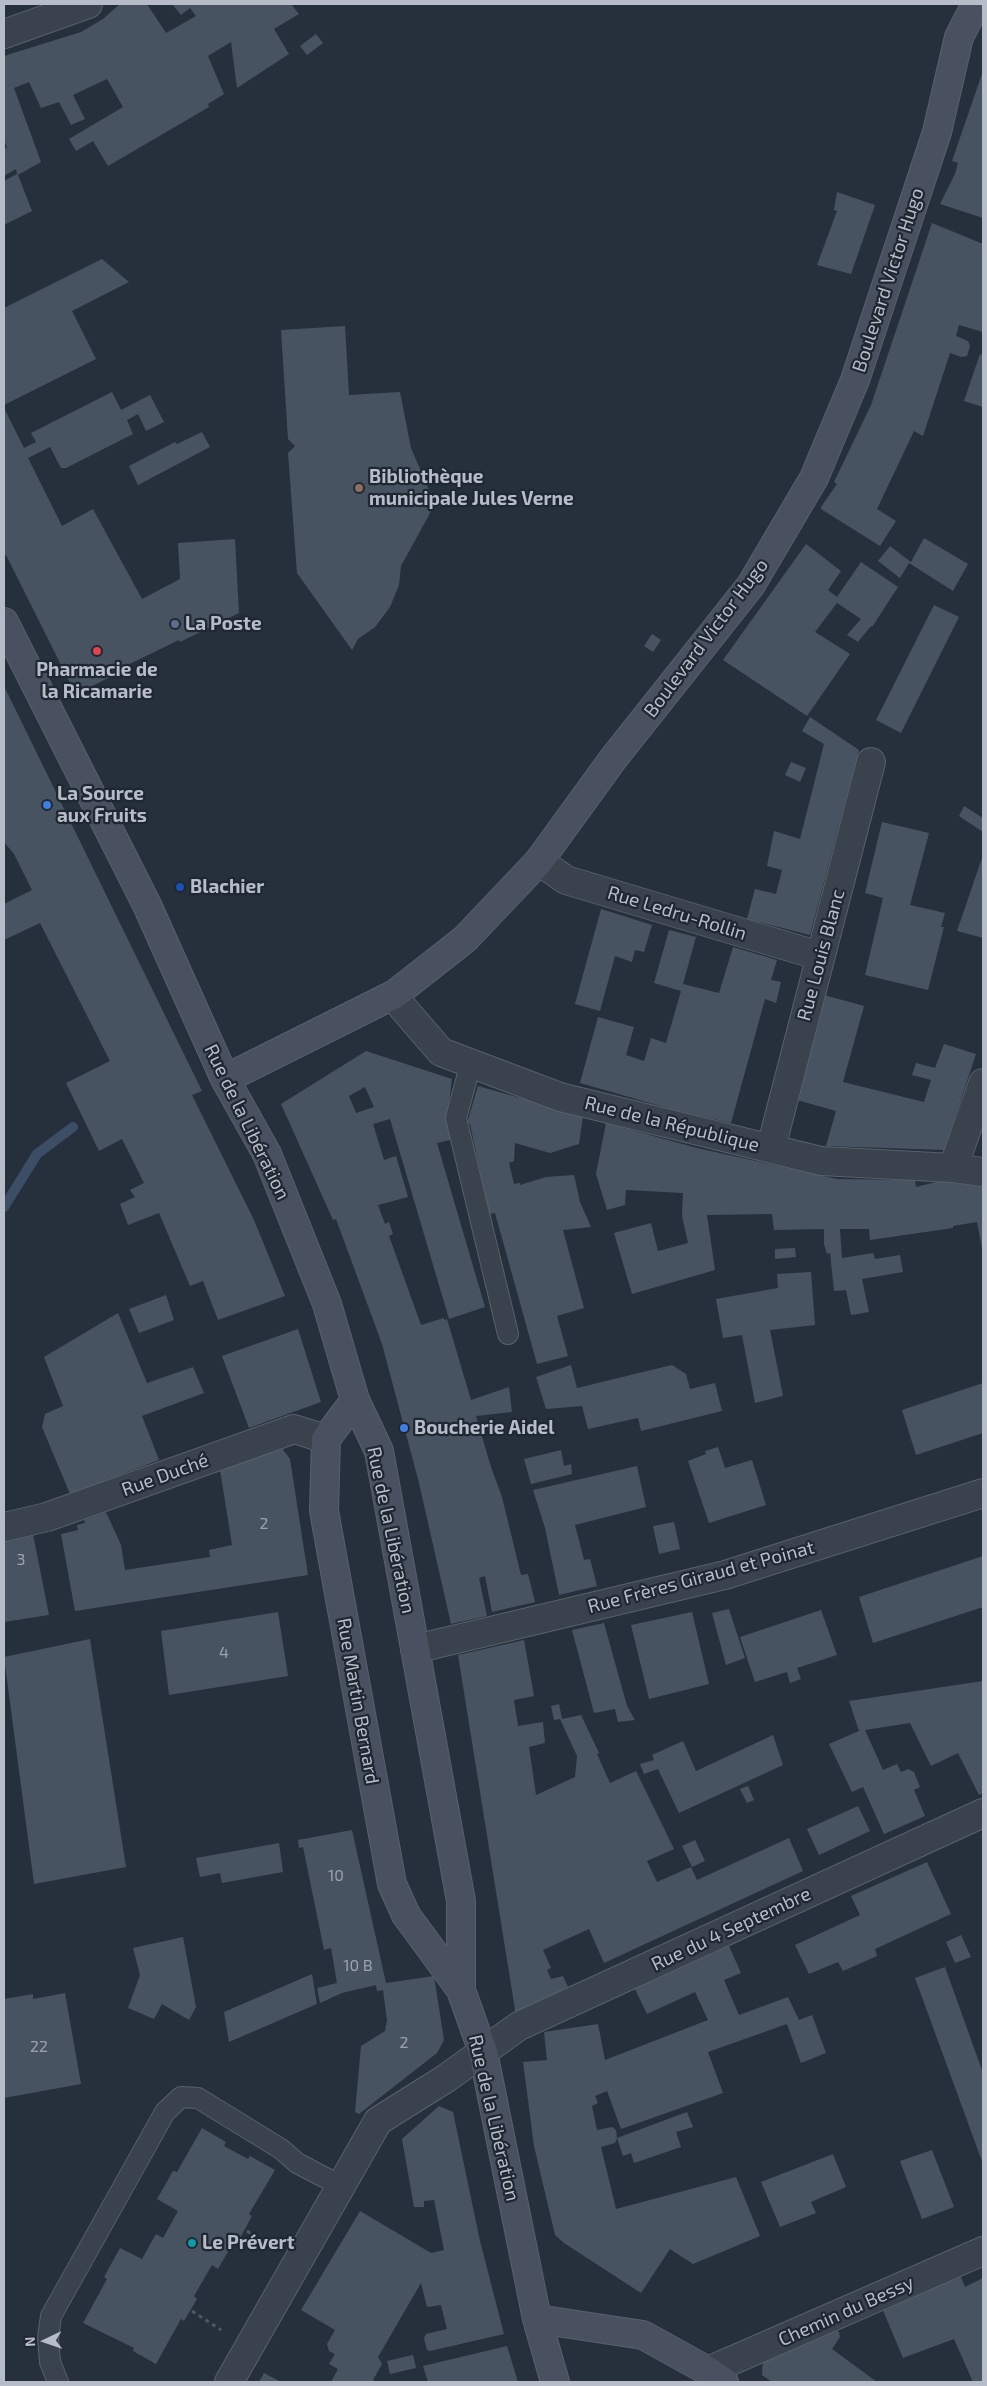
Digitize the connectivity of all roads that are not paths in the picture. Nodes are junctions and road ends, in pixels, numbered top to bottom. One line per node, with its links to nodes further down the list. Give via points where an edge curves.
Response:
1 (88, 4): 3 (street)
2 (976, 4): 6 (main road, Boulevard Victor Hugo, via 959,37 937,132 855,380 814,478 750,585 613,759)
3 (4, 34)
4 (4, 622): 10 (main road, Rue de la Libération, via 147,905)
5 (871, 762): 7 (street, Rue Louis Blanc)
6 (539, 861): 7 (street, Rue Ledru-Rollin, via 566,880); 8 (main road, Boulevard Victor Hugo, via 465,939)
7 (820, 956): 12 (street, Rue Louis Blanc)
8 (395, 994): 9 (street, Rue de la République, via 441,1052); 10 (main road, Boulevard Victor Hugo)
9 (471, 1063): 12 (street, Rue de la République, via 560,1096); 15 (lane, via 456,1118)
10 (225, 1078): 16 (main road, Rue de la Libération, via 276,1176 327,1304)
11 (983, 1083): 13 (street)
12 (771, 1148): 13 (street, Rue de la République, via 821,1161)
13 (954, 1168): 14 (street, Rue de la République)
14 (983, 1172)
15 (508, 1334)
16 (354, 1400): 17 (main road); 20 (main road, Rue de la Libération, via 379,1451)
17 (326, 1439): 19 (street, Rue Duché, via 294,1429 47,1517); 22 (main road, Rue Martin Bernard, via 324,1510 392,1884 406,1915)
18 (983, 1493): 20 (street, Rue Frères Giraud et Poinat, via 725,1574)
19 (4, 1527)
20 (415, 1650): 22 (main road, Rue de la Libération, via 461,1901)
21 (983, 1813): 23 (street, Rue du 4 Septembre, via 519,2026)
22 (460, 1990): 23 (main road, Rue de la Libération)
23 (482, 2052): 24 (street, Rue du 4 Septembre, via 378,2121); 26 (main road, Rue de la Libération)
24 (341, 2186): 28 (lane, via 297,2163 281,2149 198,2098 180,2097 166,2112 51,2316 48,2338 50,2362); 29 (street, Rue du 4 Septembre)
25 (983, 2251): 27 (street, Chemin du Bessy)
26 (537, 2319): 27 (main road, via 643,2335); 30 (main road, Rue de la Libération)
27 (716, 2377)
28 (58, 2382)
29 (229, 2382)
30 (555, 2382)

